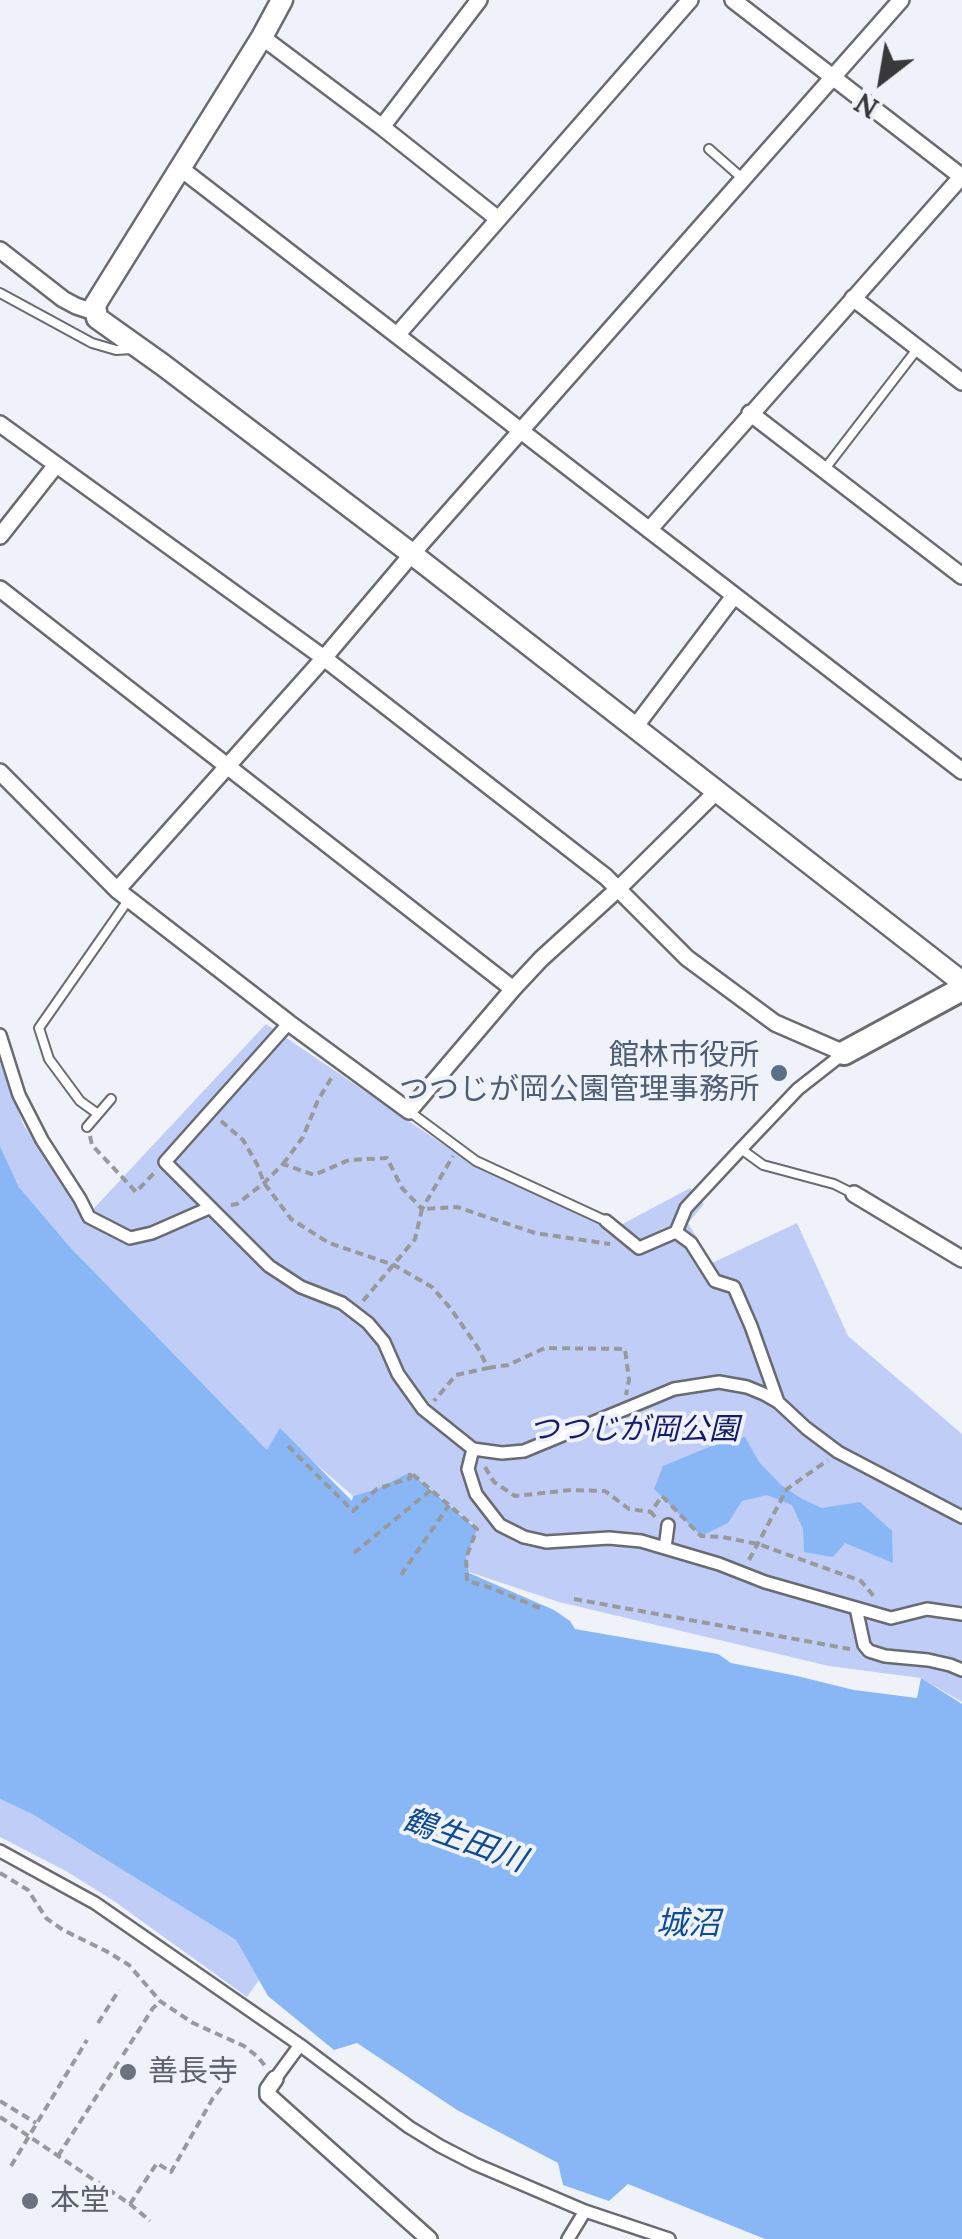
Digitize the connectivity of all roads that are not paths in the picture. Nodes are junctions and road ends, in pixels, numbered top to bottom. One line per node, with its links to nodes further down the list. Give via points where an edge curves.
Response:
1 (282, 0): 6 (street)
2 (479, 0): 8 (street)
3 (690, 0): 13 (street)
4 (733, 0): 7 (street)
5 (901, 0): 7 (street)
6 (262, 37): 8 (street); 10 (street)
7 (832, 75): 11 (street); 12 (street)
8 (382, 127): 13 (street)
9 (709, 149): 12 (lane)
10 (180, 168): 17 (street); 18 (street)
11 (962, 177): 16 (street)
12 (742, 178): 24 (street)
13 (498, 219): 18 (street)
14 (0, 250): 17 (street, via 63,299)
15 (0, 294): 20 (lane, via 92,343)
16 (853, 298): 19 (street); 22 (street)
17 (94, 312): 20 (street)
18 (397, 334): 24 (street)
19 (918, 348): 21 (street); 26 (lane)
20 (142, 349): 29 (street)
21 (962, 382)
22 (750, 413): 26 (street); 27 (street)
23 (0, 424): 25 (street)
24 (521, 431): 27 (street); 29 (street)
25 (56, 465): 28 (street); 33 (street)
26 (824, 470): 30 (street)
27 (649, 530): 32 (street)
28 (0, 536)
29 (412, 554): 33 (street); 34 (street)
30 (962, 576)
31 (0, 589): 35 (street)
32 (734, 596): 34 (street); 36 (street)
33 (324, 658): 35 (street); 39 (street)
34 (634, 726): 38 (street)
35 (227, 766): 40 (street); 42 (street)
36 (962, 771)
37 (0, 772): 40 (street)
38 (716, 792): 39 (street); 41 (street)
39 (619, 888): 42 (street); 45 (street, via 687,958 746,1002 775,1023)
40 (123, 894): 43 (street); 48 (lane, via 39,1028 48,1059)
41 (962, 985): 45 (main road)
42 (512, 989): 47 (street)
43 (289, 1023): 47 (street); 52 (street, via 165,1162)
44 (0, 1036): 52 (street, via 19,1095 89,1217 130,1238)
45 (844, 1053): 50 (street, via 798,1089)
46 (111, 1098): 48 (lane)
47 (409, 1112): 53 (lane, via 476,1161)
48 (98, 1114): 49 (lane)
49 (87, 1127)
50 (741, 1149): 51 (lane, via 763,1165); 54 (street, via 686,1208)
51 (854, 1194): 55 (street)
52 (209, 1208): 57 (street, via 268,1266 354,1311 384,1342 398,1374 429,1414)
53 (606, 1221): 54 (street, via 639,1248)
54 (676, 1232): 56 (street, via 715,1280 734,1287)
55 (962, 1259)
56 (778, 1402): 57 (street, via 718,1382 674,1389 524,1451); 58 (street, via 838,1452)
57 (472, 1449): 60 (street, via 468,1470 476,1494 500,1524 524,1538 608,1538)
58 (962, 1517)
59 (668, 1525): 60 (street)
60 (664, 1548): 61 (street)
61 (856, 1608): 62 (street, via 892,1618 927,1609); 63 (street, via 869,1651)
62 (962, 1614)
63 (962, 1670)
64 (0, 1850): 65 (street, via 95,1904)
65 (300, 2045): 66 (street); 67 (street, via 440,2146)
66 (275, 2079): 68 (street, via 268,2095)
67 (585, 2211): 69 (street); 70 (street)
68 (429, 2239)
69 (568, 2239)
70 (669, 2239)

